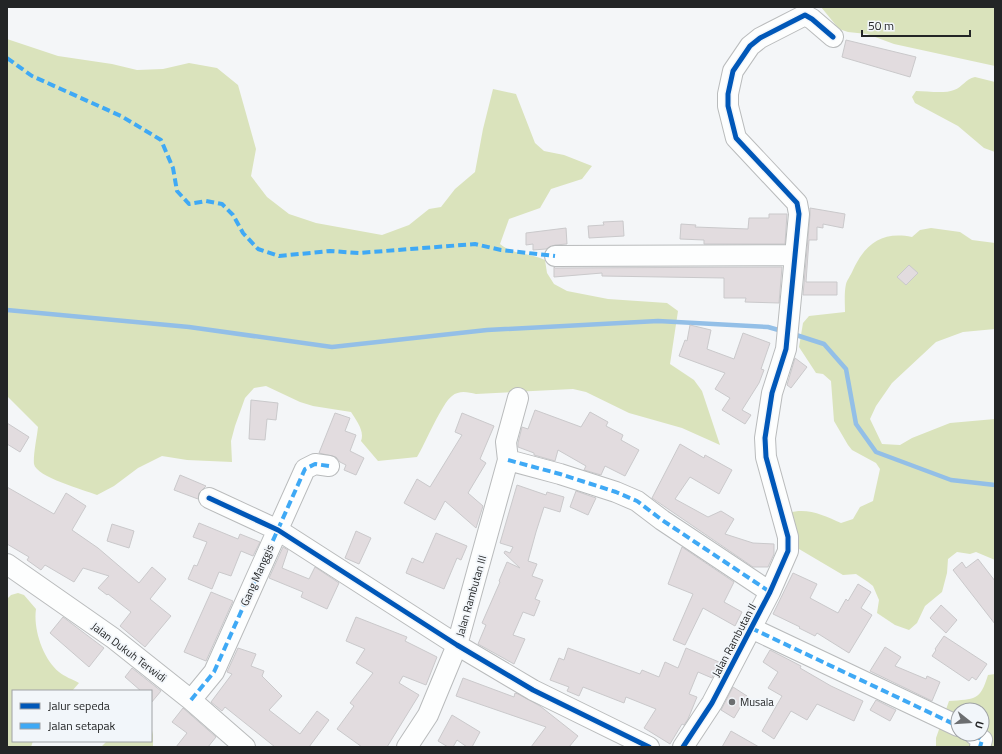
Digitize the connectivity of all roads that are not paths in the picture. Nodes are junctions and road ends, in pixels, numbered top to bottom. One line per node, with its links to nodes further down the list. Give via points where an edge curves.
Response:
1 (833, 37): 2 (street, via 805,15 766,35 750,46 743,55 733,71 728,94 728,106 736,138 797,203 799,214)
2 (794, 255): 3 (street); 10 (street, Jalan Rambutan II, via 786,349 772,393 765,438 766,457 788,537 788,551)
3 (555, 256)
4 (518, 398): 5 (street, Jalan Rambutan III, via 506,442)
5 (508, 460): 10 (street, via 560,474 637,501); 12 (street, Jalan Rambutan III)
6 (329, 466): 8 (street, Gang Manggis, via 315,464 305,469)
7 (209, 498): 8 (street)
8 (278, 530): 12 (street); 13 (street, Gang Manggis, via 214,672)
9 (7, 564): 13 (street, Jalan Dukuh Terwidi, via 112,638)
10 (770, 592): 11 (street, Jalan Rambutan II)
11 (752, 628): 14 (street); 18 (street, Jalan Rambutan II, via 712,704)
12 (458, 645): 16 (street, Jalan Rambutan III, via 428,715); 17 (street, via 533,690)
13 (191, 700): 15 (street, Jalan Dukuh Terwidi)
14 (950, 722)
15 (245, 747)
16 (407, 747)
17 (649, 747)
18 (683, 747)

